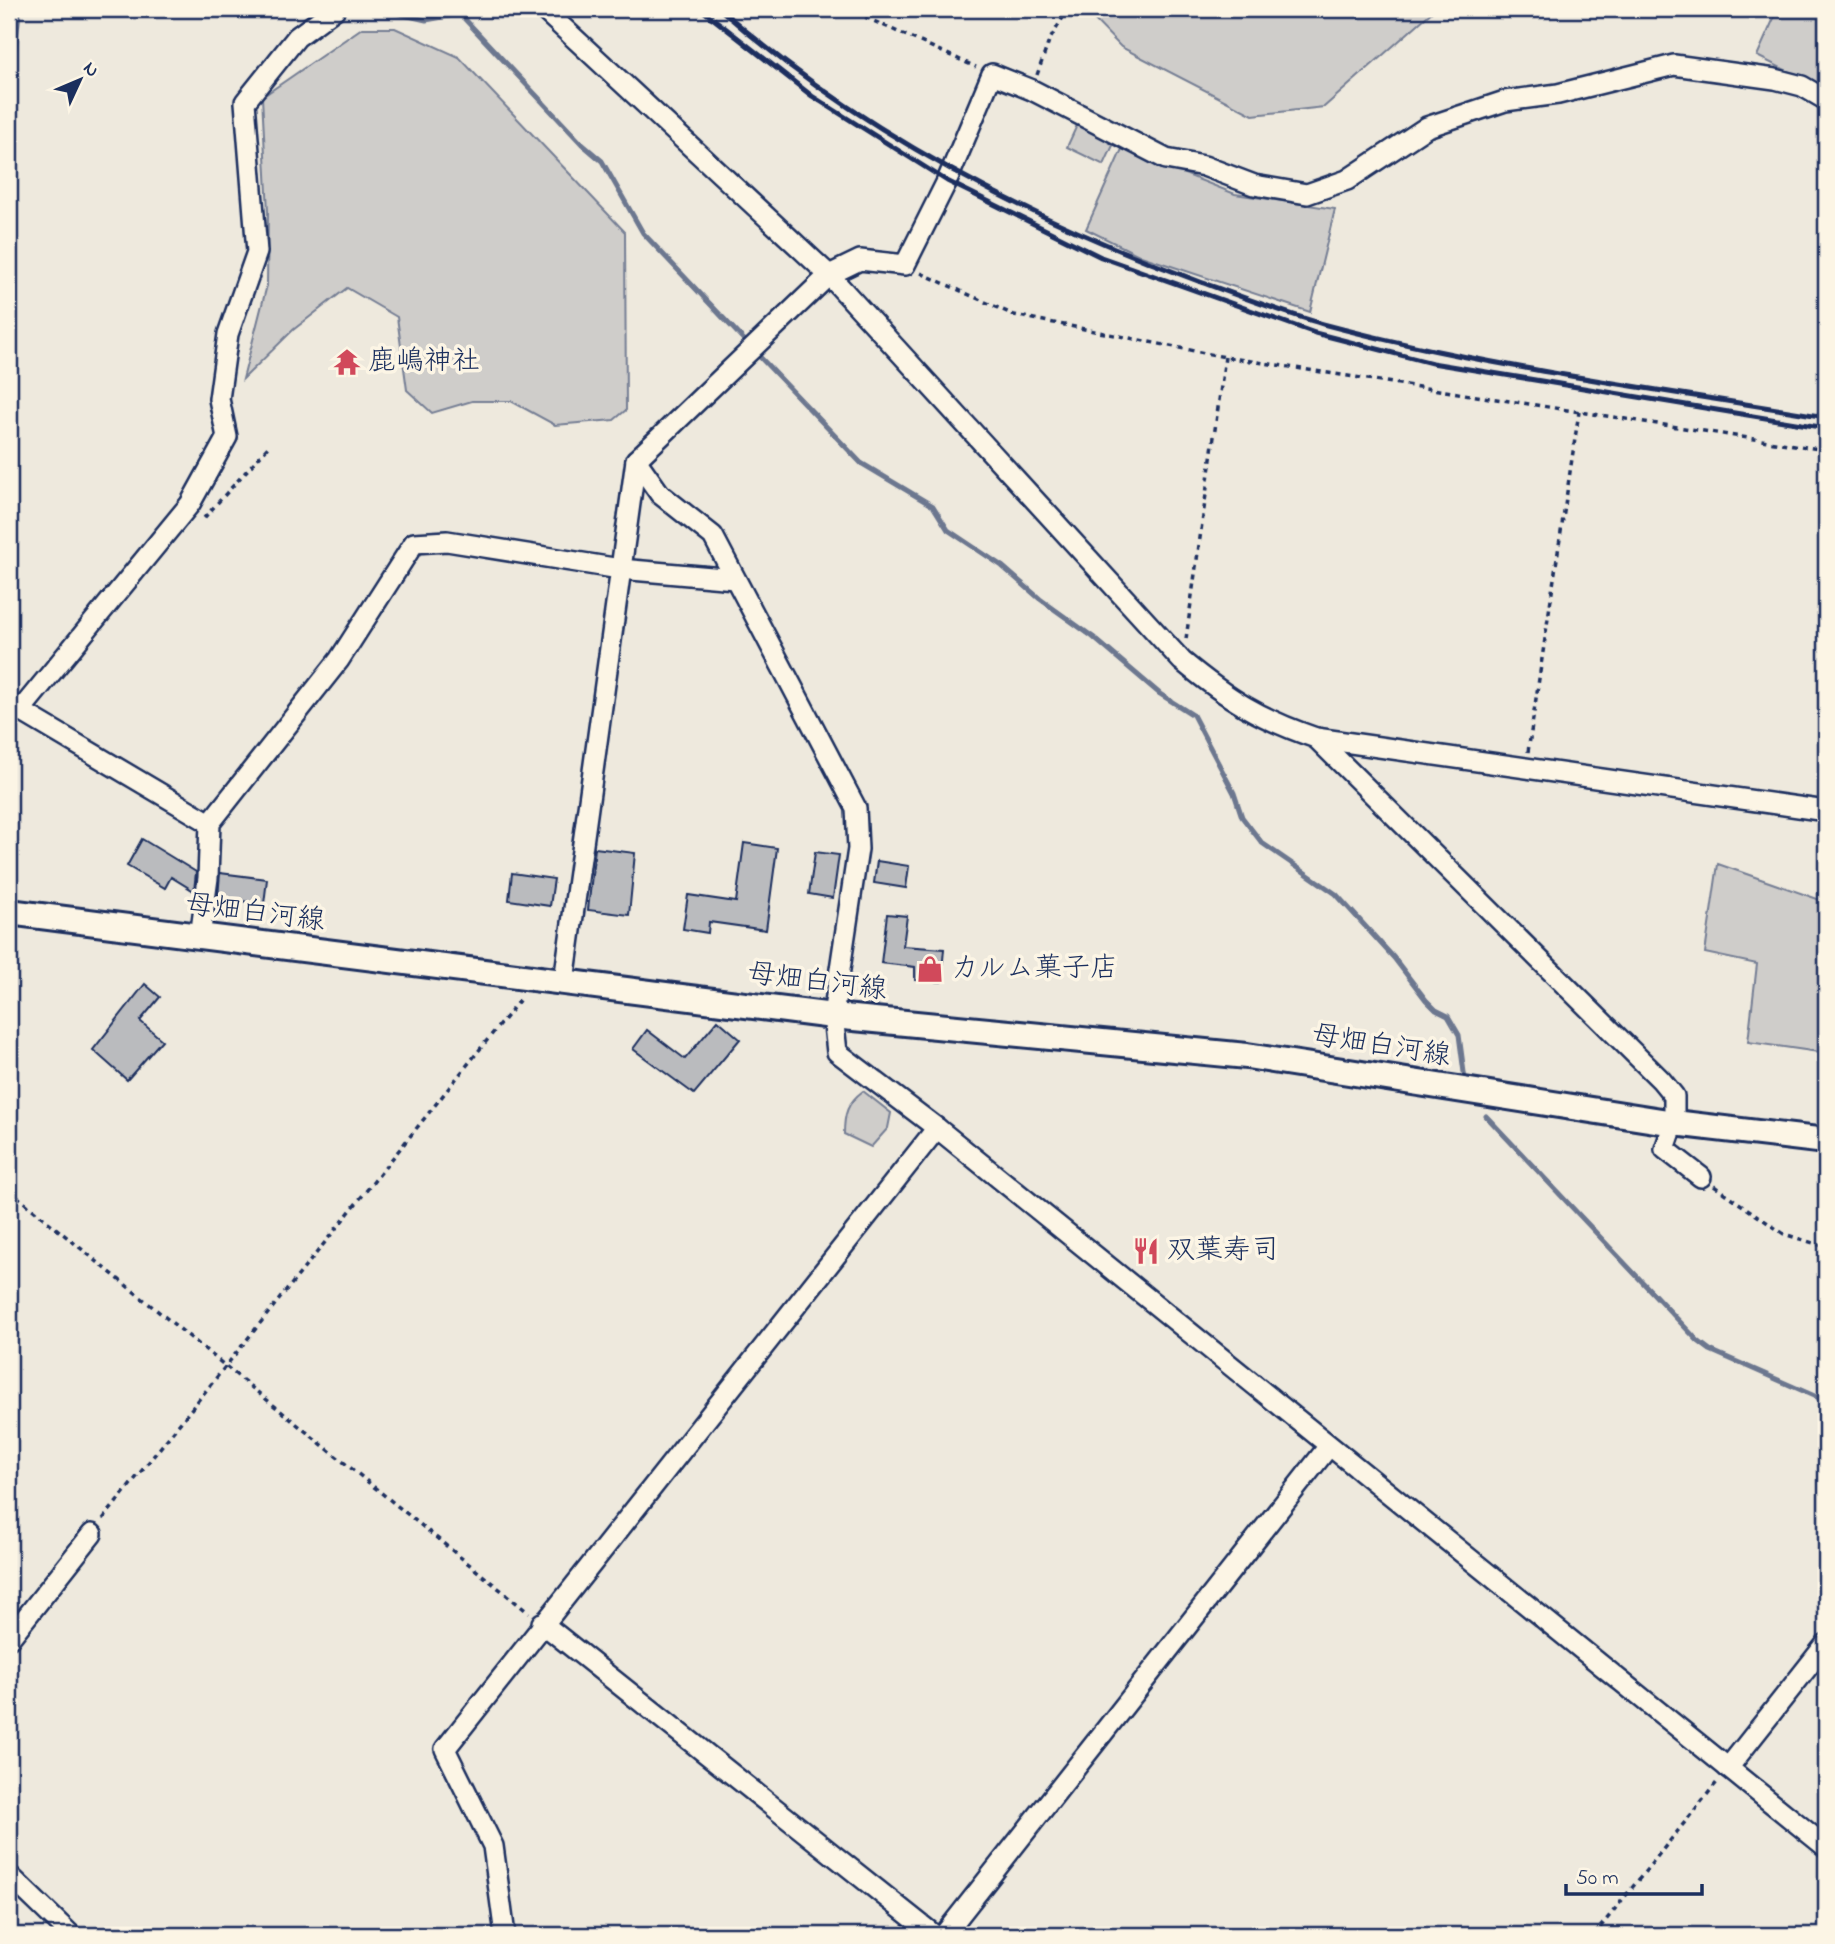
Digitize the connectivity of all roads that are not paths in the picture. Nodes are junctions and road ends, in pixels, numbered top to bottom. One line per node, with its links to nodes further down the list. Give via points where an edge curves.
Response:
1 (335, 9): 8 (street, via 297,37 245,102 257,252 228,334 219,399 227,437 190,504)
2 (543, 9): 4 (street)
3 (1826, 100): 4 (street, via 1802,86 1776,79 1674,65 1558,94 1505,101 1427,127 1347,180 1307,194 1254,185 1204,166 1166,159 992,74 905,265 860,260)
4 (829, 275): 5 (street); 9 (street, via 1182,661 1222,694 1273,724)
5 (636, 460): 6 (street); 7 (street, via 660,494 713,536)
6 (620, 569): 7 (street); 11 (street, via 447,541 414,543 340,660); 14 (street)
7 (735, 579): 15 (street, via 856,808 858,849)
8 (15, 707): 11 (street)
9 (1316, 738): 10 (street); 16 (street, via 1661,1080 1674,1096)
10 (1826, 811)
11 (209, 823): 13 (street)
12 (9, 912): 13 (main road, 母畑白河線)
13 (200, 936): 14 (main road, 母畑白河線)
14 (564, 981): 15 (main road, 母畑白河線)
15 (833, 1016): 16 (main road, 母畑白河線, via 1247,1056); 17 (street, via 837,1052)
16 (1674, 1123): 18 (main road, 母畑白河線); 19 (street, via 1665,1149)
17 (937, 1128): 20 (street); 22 (street)
18 (1826, 1141)
19 (1701, 1177)
20 (1329, 1446): 25 (street); 31 (street)
21 (92, 1534): 23 (street)
22 (542, 1623): 29 (street, via 445,1749 492,1846); 30 (street)
23 (9, 1639)
24 (1826, 1644): 25 (street)
25 (1728, 1769): 26 (street)
26 (1826, 1847)
27 (9, 1875): 28 (street)
28 (71, 1935)
29 (505, 1935)
30 (934, 1935)
31 (944, 1935)

